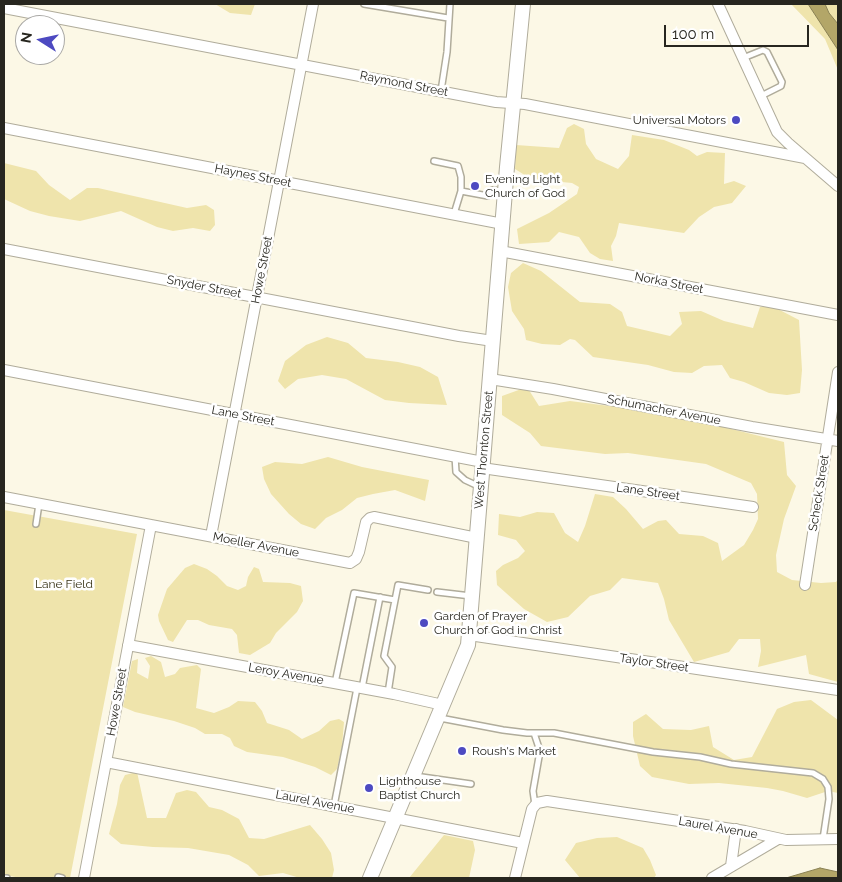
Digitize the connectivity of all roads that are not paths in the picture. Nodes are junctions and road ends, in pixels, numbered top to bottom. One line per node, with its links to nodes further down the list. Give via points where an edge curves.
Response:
1 (313, 4): 9 (street, Howe Street)
2 (364, 4): 7 (lane)
3 (450, 4): 7 (lane)
4 (523, 4): 12 (main road, West Thornton Street)
5 (718, 4): 8 (street)
6 (4, 8): 9 (street, Raymond Street)
7 (448, 18): 10 (lane)
8 (743, 58): 11 (street); 11 (lane, via 763,50 767,52 782,82 781,86)
9 (301, 64): 10 (street, Raymond Street); 16 (street, Howe Street)
10 (441, 92): 12 (street, Raymond Street)
11 (761, 96): 14 (street, via 777,132)
12 (514, 103): 14 (street, Raymond Street); 19 (main road, West Thornton Street)
13 (4, 128): 16 (street, Haynes Street)
14 (805, 158): 17 (street)
15 (434, 161): 18 (lane, via 458,166)
16 (279, 181): 20 (street, Haynes Street); 24 (street, Howe Street)
17 (838, 186)
18 (460, 191): 19 (lane, via 488,196 492,190); 20 (lane)
19 (505, 191): 21 (main road, West Thornton Street)
20 (454, 214): 21 (street, Haynes Street)
21 (503, 224): 23 (main road, West Thornton Street)
22 (4, 249): 24 (street, Snyder Street)
23 (500, 251): 25 (street, Norka Street); 26 (main road, West Thornton Street)
24 (257, 297): 26 (street, Snyder Street); 30 (street, Howe Street)
25 (838, 315)
26 (493, 341): 29 (main road, West Thornton Street)
27 (4, 370): 30 (street, Lane Street)
28 (838, 372): 31 (street, Scheck Street)
29 (490, 379): 31 (street, Schumacher Avenue); 33 (main road, West Thornton Street)
30 (234, 414): 32 (street, Lane Street); 40 (street, Howe Street)
31 (833, 440): 42 (street, Scheck Street)
32 (455, 456): 33 (street, Lane Street); 34 (lane, via 456,472)
33 (483, 465): 34 (main road, West Thornton Street); 37 (street, Lane Street)
34 (481, 487): 41 (main road, West Thornton Street)
35 (4, 497): 36 (street, Moeller Avenue)
36 (40, 504): 38 (lane); 39 (street, Moeller Avenue)
37 (753, 507)
38 (36, 524)
39 (151, 525): 40 (street, Moeller Avenue); 49 (street, Howe Street)
40 (211, 536): 41 (street, Moeller Avenue, via 350,562 359,552 366,522 374,517)
41 (476, 538): 45 (main road, West Thornton Street)
42 (805, 585)
43 (428, 590): 47 (lane, via 398,585)
44 (437, 592): 45 (lane)
45 (472, 596): 48 (main road, West Thornton Street)
46 (380, 597): 47 (lane); 50 (lane, via 354,593); 51 (lane)
47 (395, 600): 53 (lane, via 384,656 392,667)
48 (469, 635): 52 (street, Taylor Street); 54 (main road, West Thornton Street, via 467,652)
49 (128, 645): 50 (street, Leroy Avenue); 56 (street, Howe Street)
50 (335, 683): 51 (street, Leroy Avenue)
51 (360, 688): 53 (street, Leroy Avenue); 59 (lane)
52 (838, 690)
53 (388, 693): 54 (street, Leroy Avenue)
54 (441, 712): 55 (lane, via 503,730); 57 (main road, West Thornton Street)
55 (534, 733): 60 (lane, via 540,751 533,791); 65 (lane, via 554,733 653,752 813,773 828,787)
56 (106, 762): 59 (street, Laurel Avenue); 68 (street, Howe Street)
57 (414, 776): 58 (lane); 61 (main road, West Thornton Street)
58 (471, 784)
59 (334, 806): 61 (street, Laurel Avenue)
60 (535, 806): 62 (street, Laurel Avenue, via 547,801); 66 (street)
61 (395, 818): 66 (street, Laurel Avenue); 69 (main road, West Thornton Street)
62 (736, 829): 63 (street, Laurel Avenue); 67 (street)
63 (778, 839): 65 (street, Laurel Avenue); 67 (street)
64 (838, 839): 65 (street, Laurel Avenue)
65 (823, 840)
66 (523, 843): 70 (street)
67 (731, 866): 71 (street)
68 (84, 878)
69 (370, 878)
70 (515, 878)
71 (712, 878)

